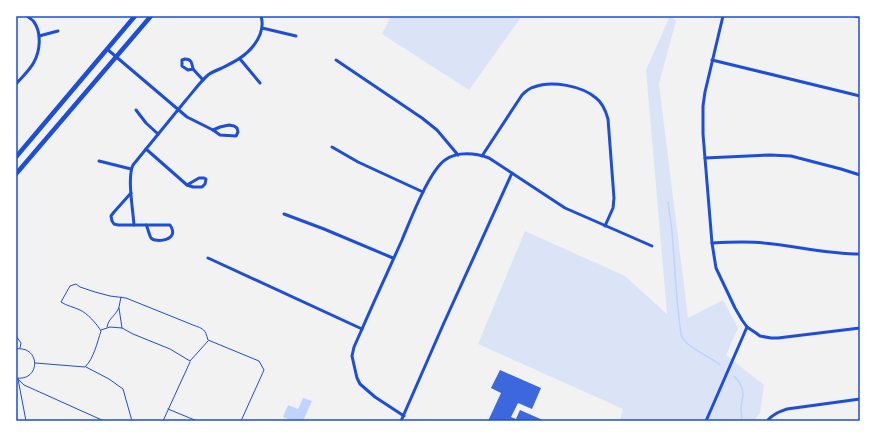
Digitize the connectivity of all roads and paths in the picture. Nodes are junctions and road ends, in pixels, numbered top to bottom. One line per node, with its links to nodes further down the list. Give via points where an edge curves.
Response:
1 (27, 16): 10 (street, via 34,22)
2 (135, 16): 12 (main road)
3 (151, 16): 13 (main road)
4 (261, 16): 8 (street)
5 (723, 16): 16 (street)
6 (855, 16): 7 (street)
7 (860, 17)
8 (262, 28): 11 (street); 14 (street, via 255,45)
9 (58, 31): 10 (street)
10 (39, 36): 20 (street, via 38,53 34,63)
11 (296, 36)
12 (107, 49): 13 (street); 30 (main road)
13 (116, 57): 22 (street); 35 (main road)
14 (240, 59): 18 (street); 19 (street)
15 (336, 60): 28 (street, via 438,130)
16 (712, 60): 21 (street); 31 (street, via 703,106)
17 (193, 69): 18 (street)
18 (203, 80): 22 (street)
19 (260, 83)
20 (16, 84)
21 (860, 96)
22 (178, 109): 24 (street, via 187,117); 25 (street)
23 (136, 110): 25 (street)
24 (213, 130): 24 (street, via 220,135 236,136 238,132 234,126 220,126)
25 (158, 134): 27 (street)
26 (332, 147): 38 (street)
27 (146, 149): 33 (street); 37 (street)
28 (458, 155): 29 (street); 38 (street, via 444,160 435,170)
29 (482, 156): 34 (street); 43 (street, via 522,95 530,88 559,85 589,93 601,102 608,119 614,198)
30 (16, 157)
31 (705, 158): 36 (street, via 791,156); 44 (street)
32 (99, 161): 33 (street)
33 (131, 169): 39 (street)
34 (512, 173): 43 (street, via 566,208); 67 (street)
35 (16, 174)
36 (860, 175)
37 (187, 185): 37 (street, via 199,178 206,179 202,187)
38 (423, 192): 48 (street)
39 (131, 193): 41 (street); 41 (street, via 111,219 114,224)
40 (284, 214): 48 (street)
41 (134, 225): 42 (street)
42 (146, 225): 42 (street, via 153,239 167,240 171,236 170,225)
43 (605, 226): 45 (street)
44 (712, 243): 46 (street, via 764,243 841,254); 51 (street, via 716,268 735,308)
45 (652, 246)
46 (860, 254)
47 (208, 258): 55 (street)
48 (394, 258): 55 (street)
49 (120, 297): 50 (path); 56 (path, via 95,292 76,284 70,286 61,302 82,310); 58 (path, via 203,328)
50 (119, 307): 52 (path, via 108,322); 53 (path)
51 (748, 326): 54 (street, via 760,336 778,338); 75 (street)
52 (107, 328): 53 (path); 56 (path)
53 (122, 328): 61 (path, via 170,349)
54 (860, 328)
55 (362, 329): 67 (street, via 352,356 357,378 375,398)
56 (101, 331): 63 (path)
57 (16, 336): 60 (path)
58 (208, 340): 61 (path); 73 (path, via 259,361 264,370)
59 (16, 349): 60 (path)
60 (20, 349): 62 (path, via 29,352)
61 (190, 361): 66 (path)
62 (35, 363): 63 (path); 64 (path, via 31,374 23,379)
63 (85, 367): 70 (path, via 123,389)
64 (17, 379): 68 (path); 69 (path, via 24,385)
65 (860, 399): 76 (street, via 787,409)
66 (168, 409): 71 (path); 72 (path)
67 (404, 416): 74 (street)
68 (26, 421)
69 (104, 421)
70 (132, 421)
71 (163, 421)
72 (197, 421)
73 (241, 421)
74 (401, 421)
75 (706, 421)
76 (767, 421)

